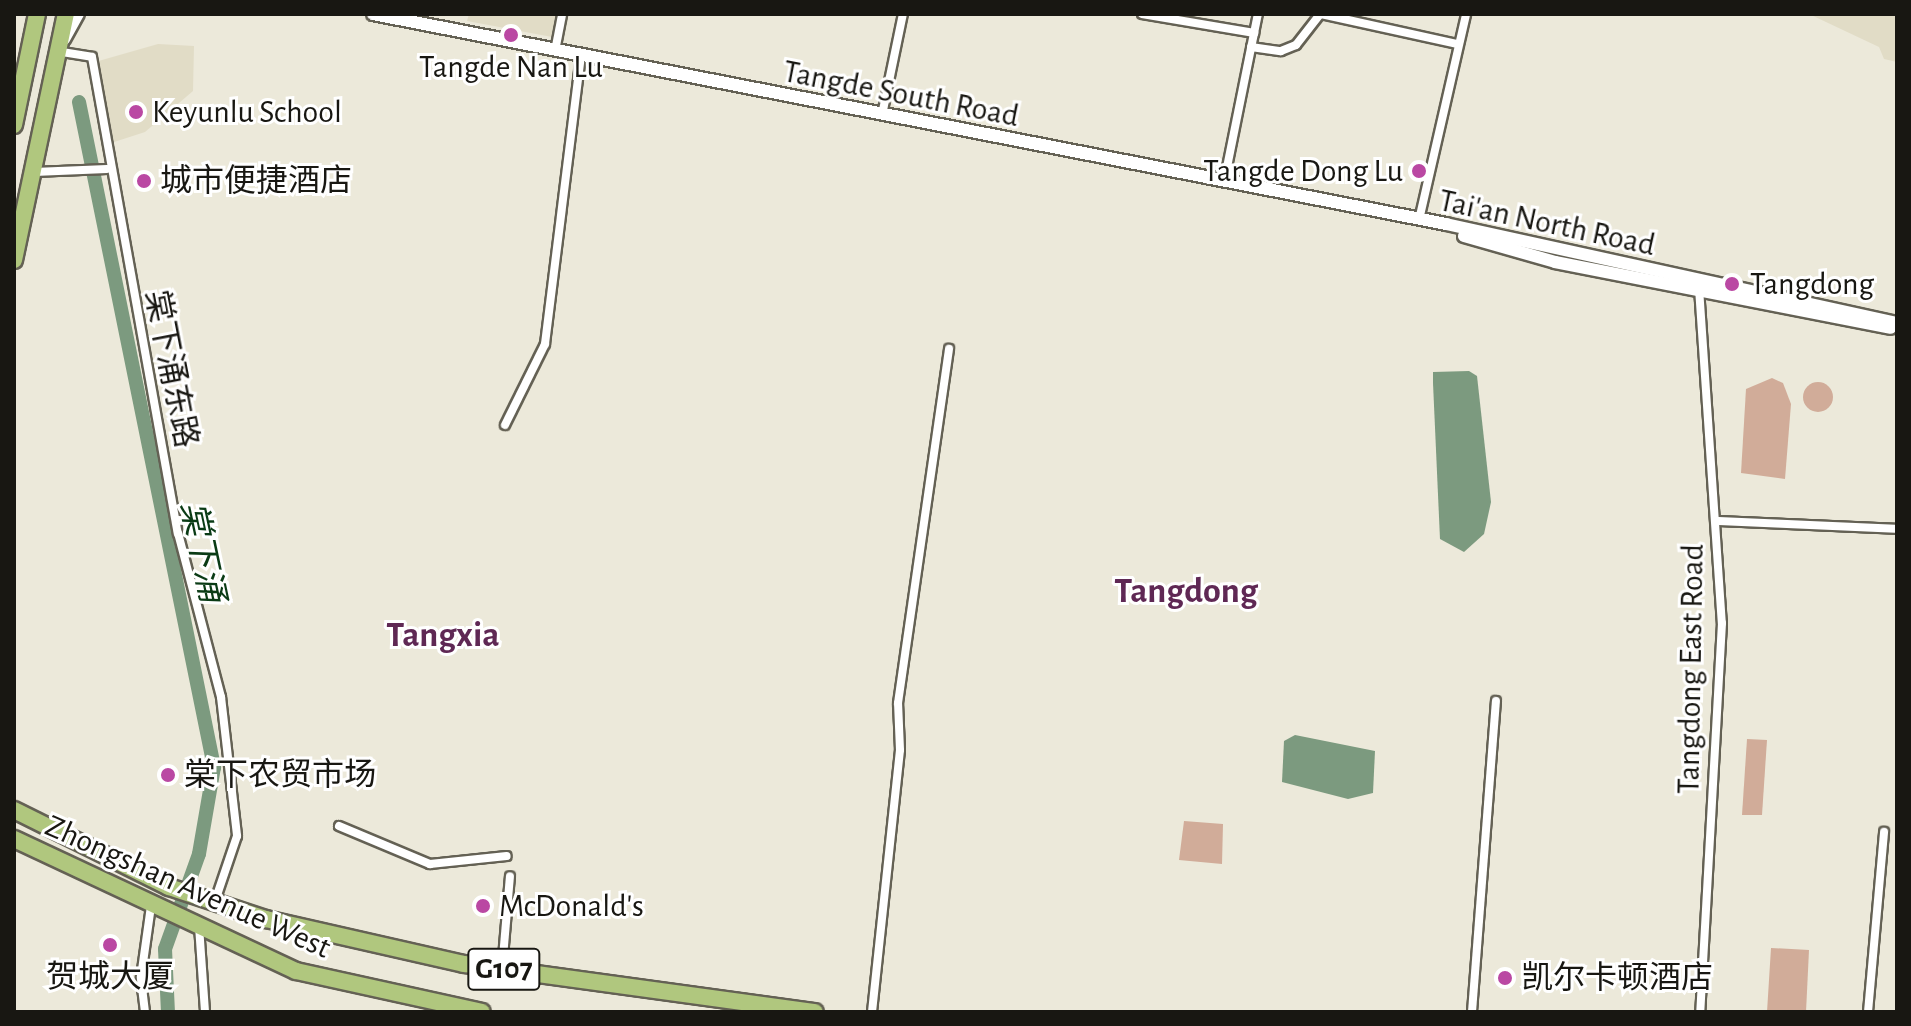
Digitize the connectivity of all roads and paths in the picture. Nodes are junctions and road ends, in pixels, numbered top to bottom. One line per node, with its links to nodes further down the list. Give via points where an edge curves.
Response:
1 (37, 14): 18 (highway)
2 (66, 14): 13 (highway)
3 (78, 14): 13 (street)
4 (373, 14): 15 (street, Tangde South Road)
5 (562, 14): 15 (street)
6 (903, 14): 17 (street)
7 (1142, 14): 11 (street)
8 (1258, 14): 11 (street)
9 (1321, 14): 12 (street); 14 (street, via 1296,45 1281,51)
10 (1466, 14): 12 (street)
11 (1254, 33): 14 (street)
12 (1458, 44): 22 (street)
13 (62, 46): 19 (street, 棠下涌东路, via 92,57); 20 (highway)
14 (1251, 47): 21 (street)
15 (555, 52): 16 (street, Tangde South Road)
16 (581, 57): 17 (street, Tangde South Road); 27 (street, via 545,344)
17 (882, 118): 21 (street, Tangde South Road)
18 (14, 125)
19 (107, 170): 20 (street); 39 (street, 棠下涌东路, via 235,786 237,836)
20 (34, 172): 23 (highway)
21 (1224, 183): 22 (street, Tangde South Road)
22 (1419, 222): 24 (street, Tai'an North Road, via 1527,256)
23 (14, 260)
24 (1699, 284): 25 (street, Tai'an North Road); 28 (street, Tangdong East Road)
25 (1897, 326)
26 (949, 349): 47 (street, via 898,703 900,750)
27 (505, 425)
28 (1717, 521): 29 (street); 49 (street, Tangdong East Road, via 1722,623)
29 (1897, 529)
30 (1496, 701): 48 (street)
31 (14, 804): 33 (highway)
32 (14, 810): 33 (highway, Zhongshan Avenue West / G107)
33 (37, 822): 39 (highway, Zhongshan Avenue West / G107)
34 (339, 826): 37 (street, via 430,864)
35 (1884, 832): 50 (street)
36 (16, 841): 40 (highway, Zhongshan Avenue West / G107)
37 (507, 856)
38 (510, 876): 42 (street)
39 (208, 902): 42 (highway, Zhongshan Avenue West / G107)
40 (155, 908): 41 (highway, Zhongshan Avenue West / G107); 43 (street, via 141,977)
41 (196, 925): 44 (street); 45 (highway, Zhongshan Avenue West / G107, via 296,971)
42 (502, 969): 46 (highway, Zhongshan Avenue West / G107)
43 (145, 1012)
44 (205, 1012)
45 (482, 1012)
46 (815, 1012)
47 (872, 1012)
48 (1472, 1012)
49 (1700, 1012)
50 (1868, 1012)

